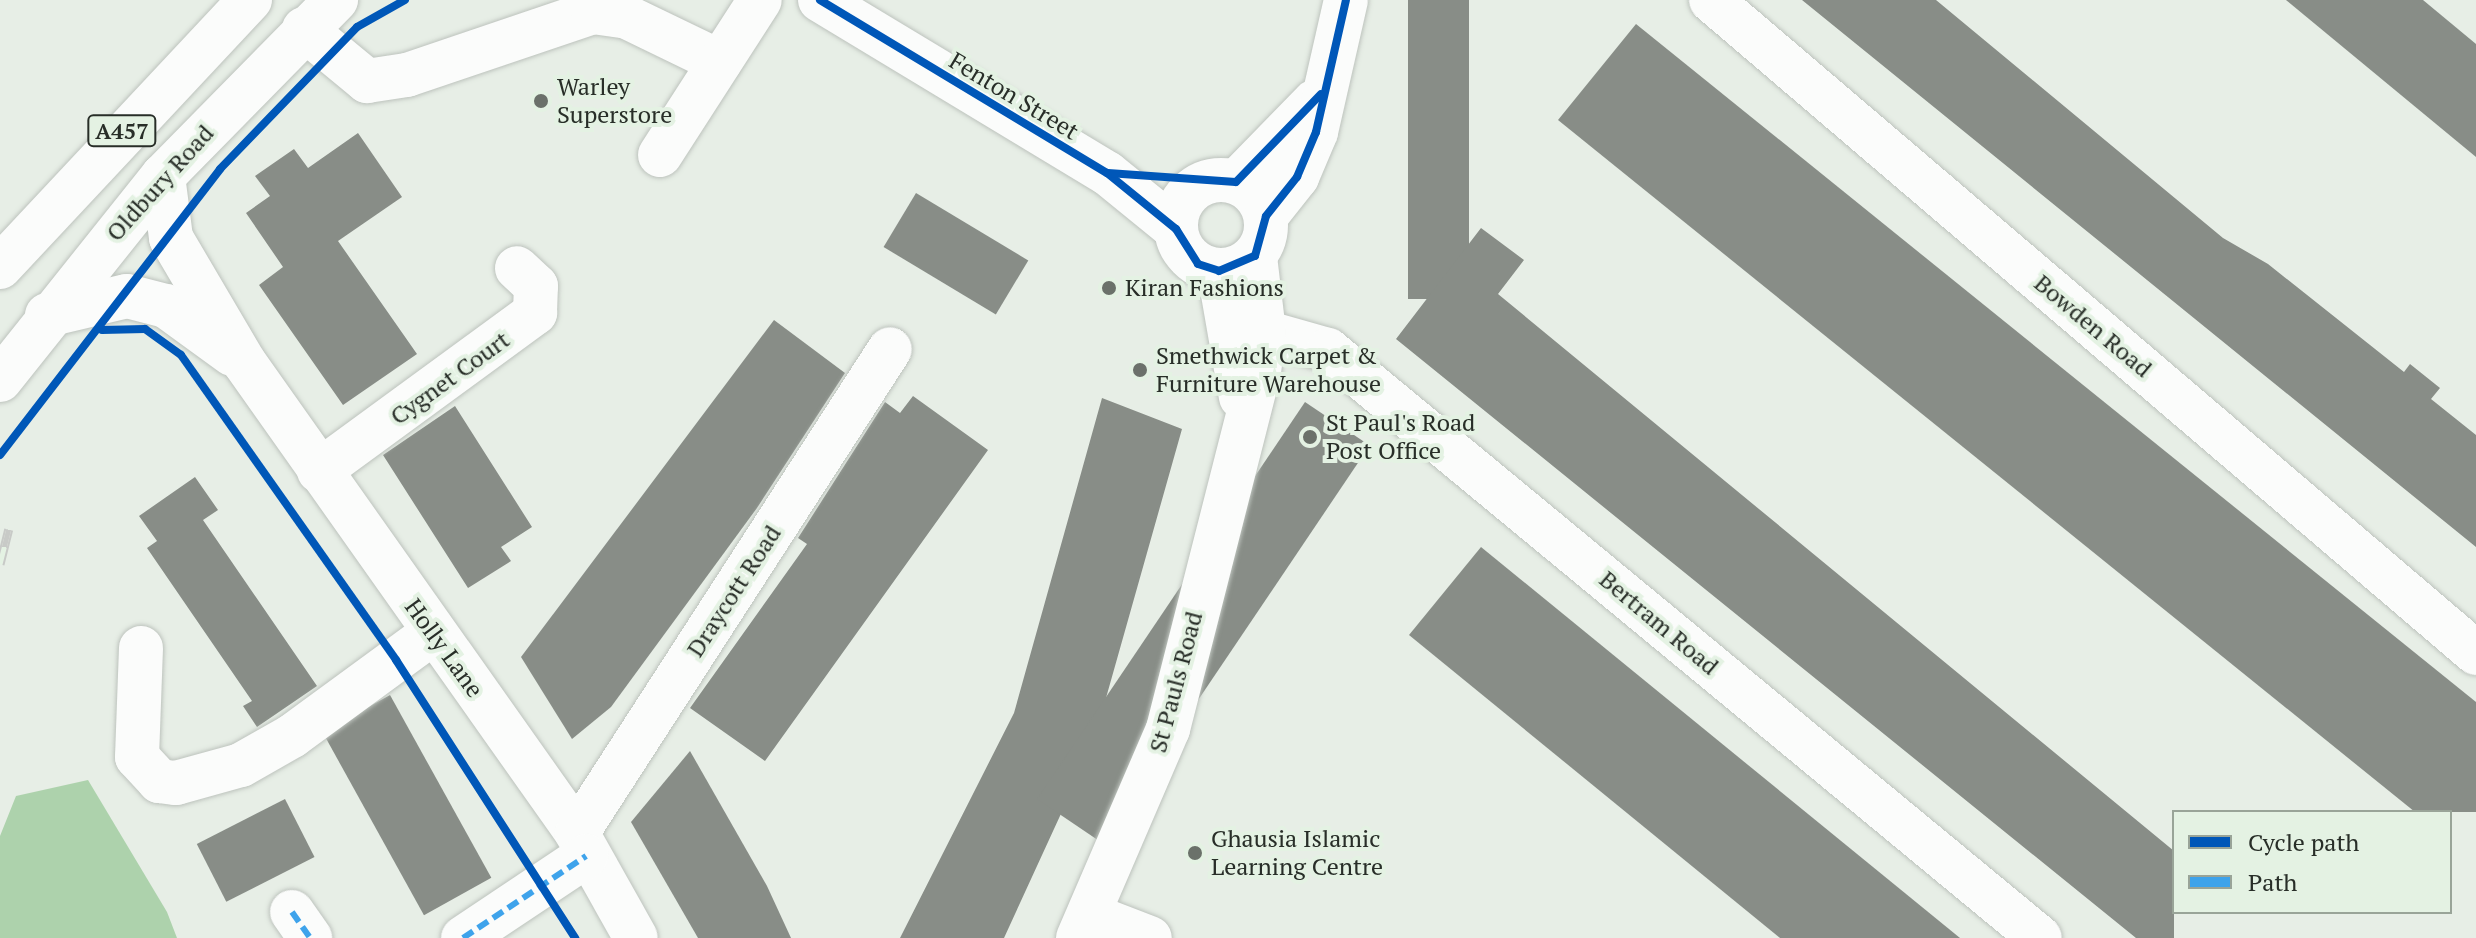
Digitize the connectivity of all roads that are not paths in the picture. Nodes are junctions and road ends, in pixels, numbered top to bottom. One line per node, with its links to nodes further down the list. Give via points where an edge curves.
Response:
1 (250, 0): 16 (street, A457)
2 (336, 0): 7 (street, Oldbury Road / A457)
3 (760, 0): 8 (street)
4 (820, 0): 11 (street, Fenton Street)
5 (1346, 0): 9 (street)
6 (1711, 0): 27 (street, Bowden Road)
7 (304, 29): 8 (street, via 367,81 396,78 593,12 627,17); 12 (street, Oldbury Road / A457)
8 (720, 62): 10 (street)
9 (1323, 91): 13 (street); 15 (street, via 1297,177)
10 (660, 155)
11 (1107, 173): 13 (street, Fenton Street); 14 (street, Fenton Street)
12 (163, 176): 18 (street, Oldbury Road / A457); 21 (street, Holly Lane, via 171,238)
13 (1219, 183): 14 (street, via 1187,195); 15 (street, via 1256,195)
14 (1176, 229): 15 (street, via 1191,257)
15 (1246, 248): 19 (street, St Pauls Road); 23 (street, St Pauls Road)
16 (0, 267)
17 (517, 268): 24 (street, Cygnet Court, via 536,286 535,313)
18 (47, 315): 21 (street, Holly Lane, via 96,300 140,299 166,306); 22 (street, Oldbury Road / A457)
19 (1264, 332): 23 (street, St Pauls Road); 33 (street, Bertram Road, via 1328,350)
20 (889, 349): 28 (street, Draycott Road)
21 (244, 362): 24 (street, Holly Lane)
22 (0, 380)
23 (1243, 415): 29 (street, St Pauls Road, via 1168,729)
24 (319, 471): 25 (street, Holly Lane)
25 (434, 632): 26 (street, via 292,736 241,765 176,783 159,781 137,757); 28 (street, Holly Lane)
26 (141, 648)
27 (2476, 653)
28 (582, 845): 30 (street); 31 (street, Holly Lane)
29 (1084, 927): 32 (street)
30 (463, 938)
31 (636, 938)
32 (1150, 938)
33 (2040, 938)

